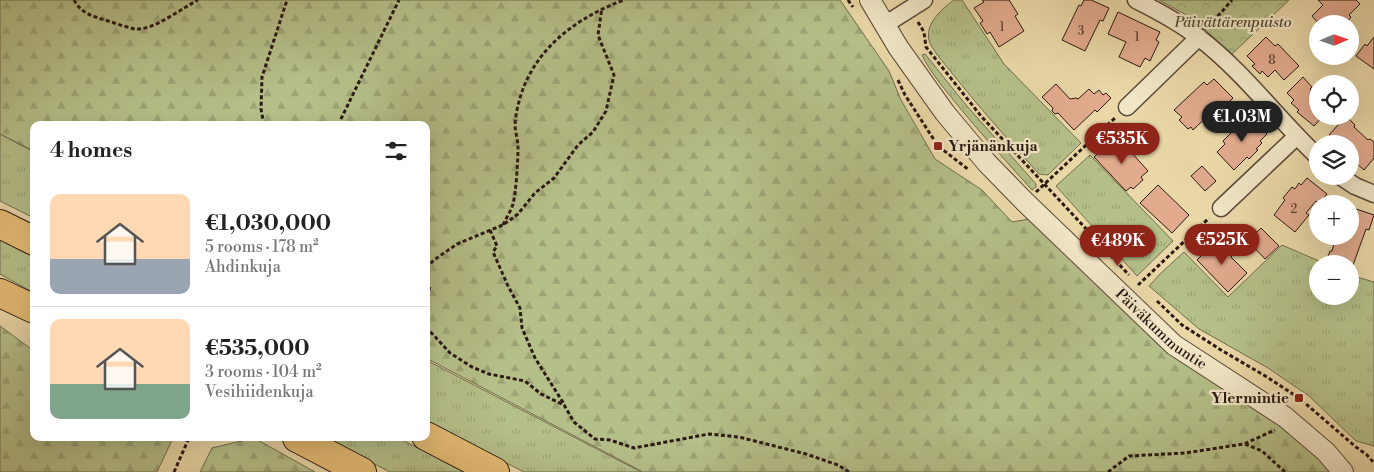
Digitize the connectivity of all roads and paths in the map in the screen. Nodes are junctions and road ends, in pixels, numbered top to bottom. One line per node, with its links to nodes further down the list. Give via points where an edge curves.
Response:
1 (74, 0): 2 (path, via 78,8 89,15 137,29 161,23)
2 (198, 0)
3 (287, 0): 14 (path, via 262,77)
4 (400, 0): 15 (path)
5 (624, 0): 10 (path)
6 (870, 0): 11 (street, Päiväkummuntie)
7 (1136, 0): 12 (street, via 1167,15)
8 (1232, 0): 12 (path)
9 (917, 4): 11 (street); 18 (path, via 926,47 981,116)
10 (602, 8): 24 (path, via 556,38 522,90 515,126 518,146 513,204); 24 (path, via 598,35 614,75 606,111 593,132 578,145 554,178)
11 (886, 24): 21 (street, Päiväkummuntie, via 906,59 945,113)
12 (1199, 38): 13 (street); 16 (street, via 1247,82)
13 (1127, 106): 18 (path)
14 (263, 121)
15 (340, 121)
16 (1297, 136): 17 (street); 22 (street)
17 (1309, 148)
18 (1044, 184): 21 (path); 28 (path)
19 (1354, 185): 20 (street)
20 (1374, 194)
21 (1025, 202): 35 (street, Päiväkummuntie, via 1174,345)
22 (1221, 208): 28 (path)
23 (0, 224): 26 (highway)
24 (503, 225): 25 (path)
25 (490, 230): 27 (path, via 457,244); 34 (path, via 498,246 493,252 520,308 522,328 535,358)
26 (30, 239)
27 (430, 264)
28 (1138, 285): 29 (path)
29 (1146, 291)
30 (0, 293): 32 (highway)
31 (1153, 298): 40 (path, via 1182,324 1299,398)
32 (30, 307)
33 (430, 331): 34 (path, via 450,353 472,367 524,381)
34 (564, 405): 44 (path, via 574,422 594,439 610,440 634,448 709,434 739,437 806,454)
35 (1292, 423): 39 (path); 47 (street, Päiväkummuntie, via 1326,452)
36 (430, 438): 43 (highway)
37 (188, 441): 41 (path)
38 (303, 441): 42 (highway)
39 (1244, 444): 45 (path, via 1185,453 1129,456); 46 (path, via 1262,451)
40 (1374, 463)
41 (174, 472)
42 (362, 472)
43 (495, 472)
44 (850, 472)
45 (1108, 472)
46 (1285, 472)
47 (1343, 472)

